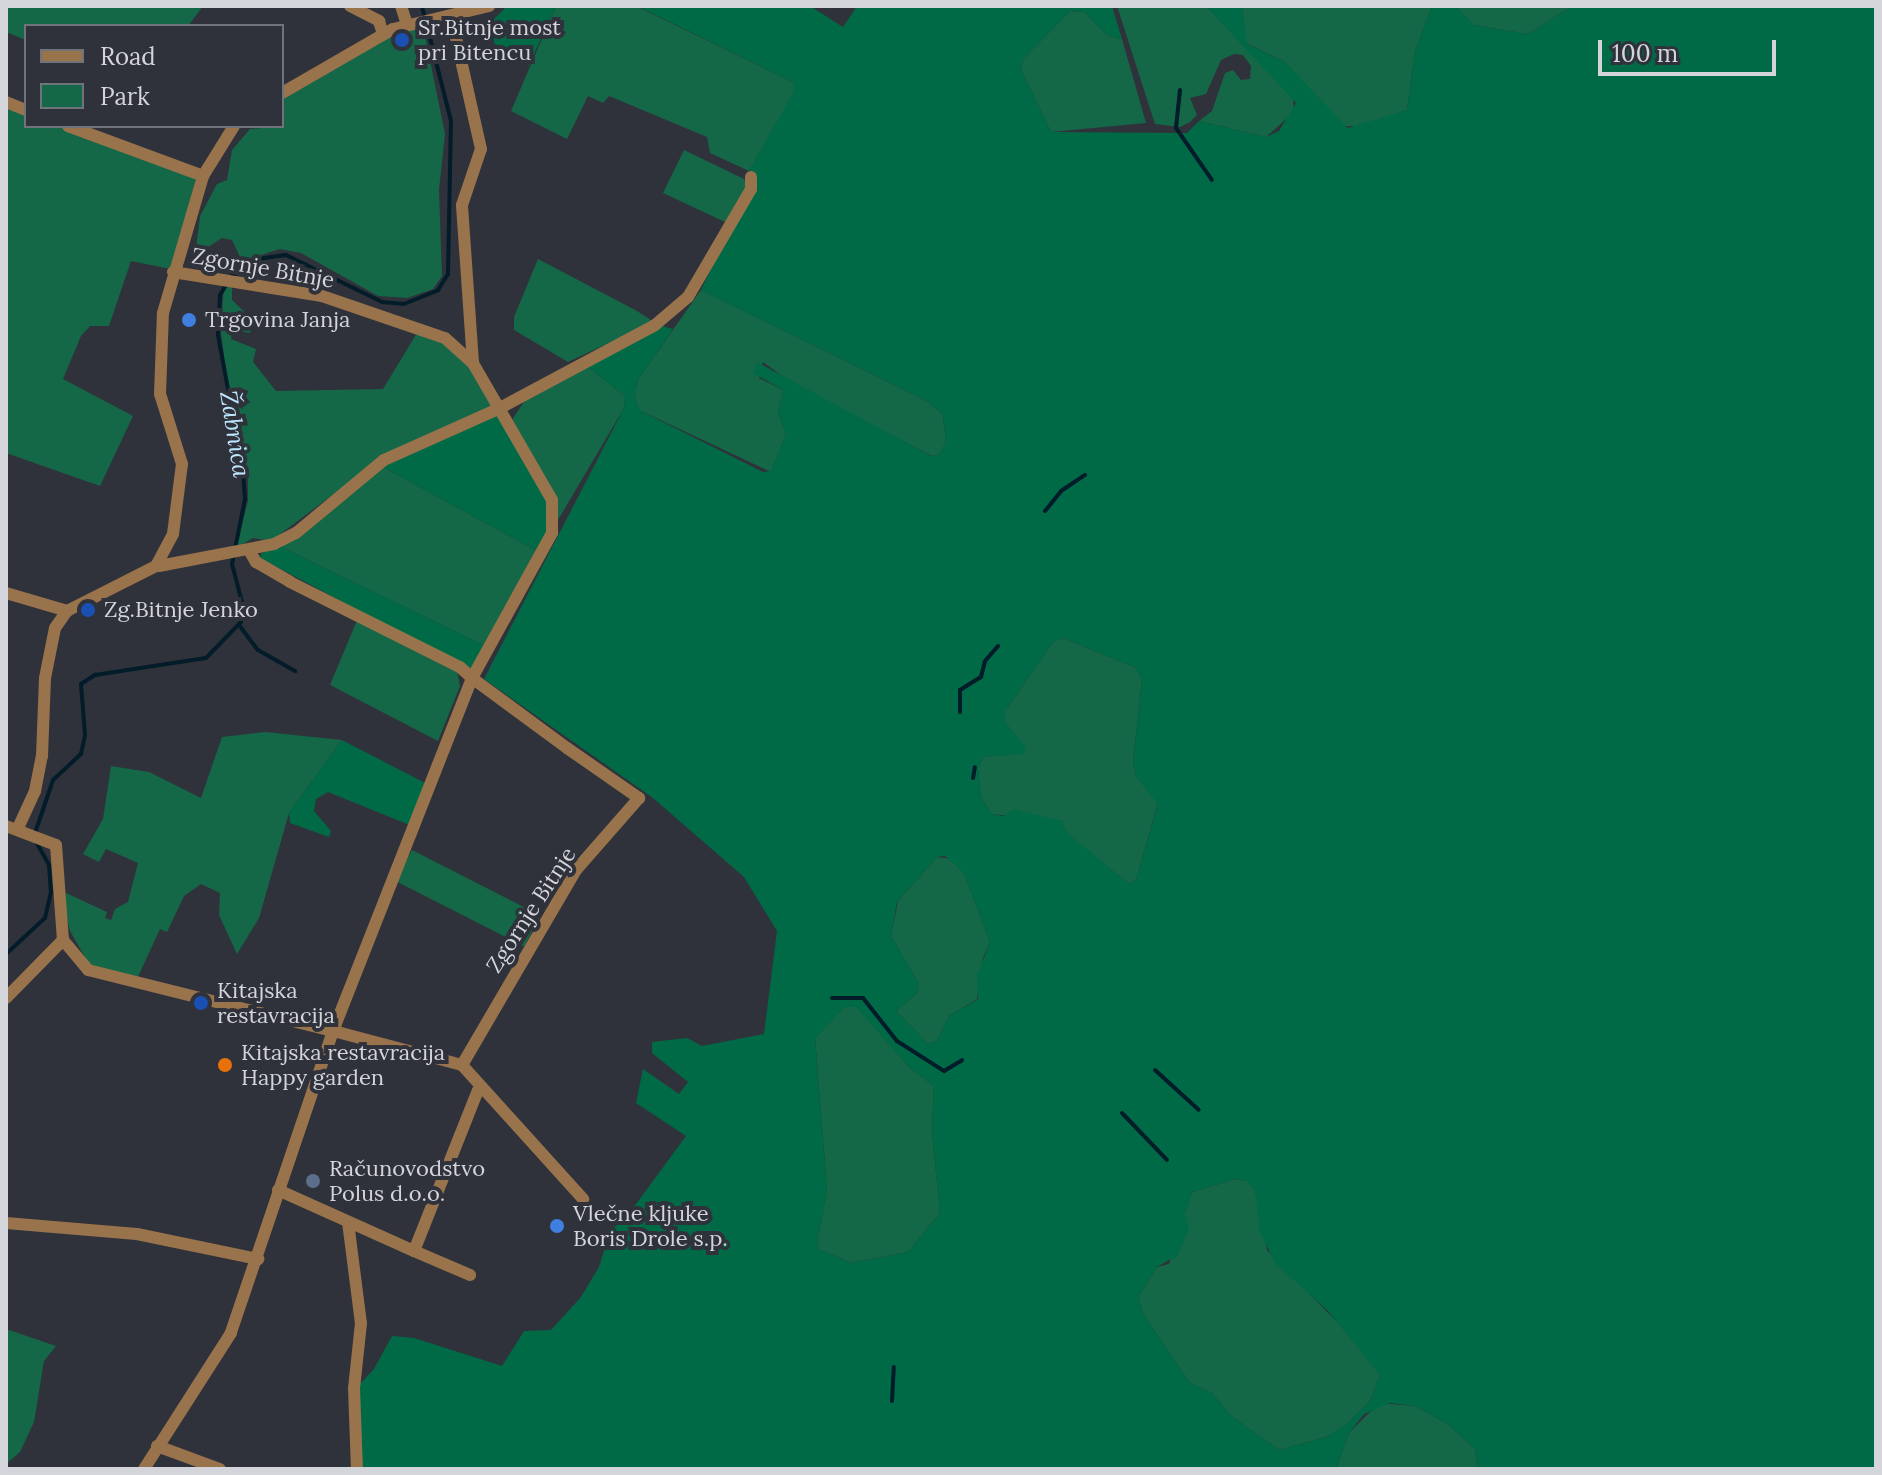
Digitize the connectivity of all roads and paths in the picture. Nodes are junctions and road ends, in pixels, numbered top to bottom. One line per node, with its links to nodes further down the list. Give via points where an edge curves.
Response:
1 (350, 6): 6 (street, via 379,21)
2 (401, 6): 5 (street)
3 (489, 6): 4 (street)
4 (451, 16): 5 (street); 13 (street, Zgornje Bitnje, via 481,149 462,205)
5 (410, 24): 6 (street)
6 (383, 34): 7 (street)
7 (284, 92)
8 (73, 128): 10 (street)
9 (233, 128): 10 (street, Zgornje Bitnje)
10 (203, 176): 12 (street, Zgornje Bitnje)
11 (751, 177): 14 (street, via 751,189 673,313)
12 (173, 272): 13 (street, Zgornje Bitnje, via 322,296 445,338); 16 (street, Zgornje Bitnje, via 163,313 159,379 162,407 179,448 182,482 173,534)
13 (473, 363): 14 (street, Zgornje Bitnje)
14 (498, 409): 15 (street, via 384,460 296,533); 19 (street, Zgornje Bitnje, via 552,500 552,533)
15 (245, 552): 16 (street); 19 (street, Zgornje Bitnje, via 290,582)
16 (156, 566): 18 (street)
17 (6, 593): 18 (street)
18 (67, 611): 20 (street, via 50,642 42,756 35,791)
19 (472, 678): 23 (street, Zgornje Bitnje); 24 (street, Zgornje Bitnje, via 639,798 576,870)
20 (17, 828): 21 (street, via 44,840 59,854 57,910)
21 (63, 940): 22 (street); 23 (street, via 79,964 102,975)
22 (6, 998)
23 (333, 1031): 24 (street); 26 (street, Zgornje Bitnje)
24 (462, 1065): 25 (street)
25 (478, 1090): 27 (street); 30 (street)
26 (278, 1190): 28 (street); 31 (street, Zgornje Bitnje)
27 (583, 1199)
28 (348, 1222): 30 (street); 36 (street, via 361,1323 354,1388)
29 (6, 1223): 31 (street, via 137,1234)
30 (414, 1251): 32 (street)
31 (258, 1259): 33 (street, Zgornje Bitnje, via 231,1333)
32 (470, 1275)
33 (157, 1446): 34 (street, Zgornje Bitnje); 35 (street)
34 (144, 1469)
35 (220, 1469)
36 (357, 1469)

